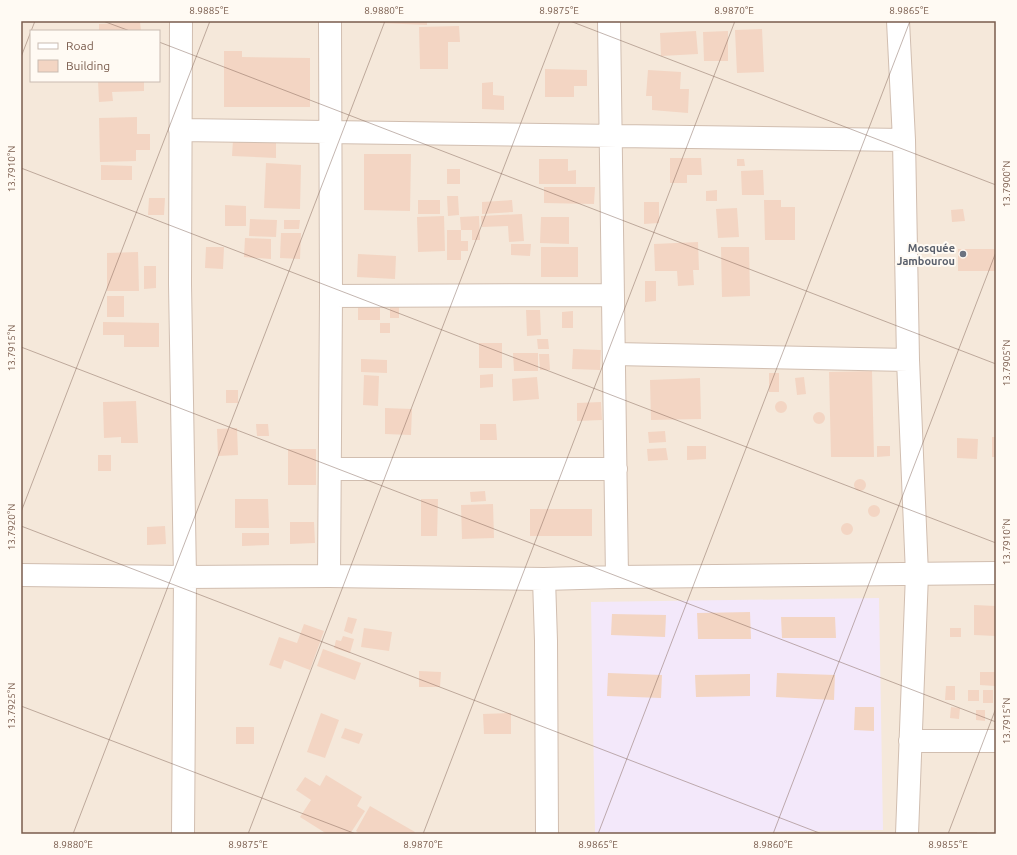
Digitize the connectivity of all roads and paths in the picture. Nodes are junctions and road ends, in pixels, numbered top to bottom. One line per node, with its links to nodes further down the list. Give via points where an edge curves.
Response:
1 (181, 21): 5 (street)
2 (330, 21): 6 (street)
3 (609, 21): 7 (street)
4 (898, 21): 8 (street)
5 (180, 130): 6 (street); 19 (street)
6 (330, 132): 7 (street); 10 (street)
7 (611, 136): 8 (street); 9 (street)
8 (904, 140): 12 (street)
9 (613, 295): 10 (street); 11 (street)
10 (331, 296): 13 (street)
11 (614, 354): 12 (street); 14 (street)
12 (908, 360): 16 (street)
13 (330, 469): 14 (street); 18 (street)
14 (616, 469): 20 (street)
15 (996, 573): 16 (street)
16 (917, 574): 20 (street); 22 (street)
17 (21, 575): 19 (street)
18 (329, 576): 19 (street); 21 (street)
19 (185, 577): 24 (street)
20 (617, 577): 21 (street)
21 (544, 579): 25 (street)
22 (910, 741): 23 (street); 26 (street)
23 (996, 741)
24 (183, 834)
25 (547, 834)
26 (907, 834)

